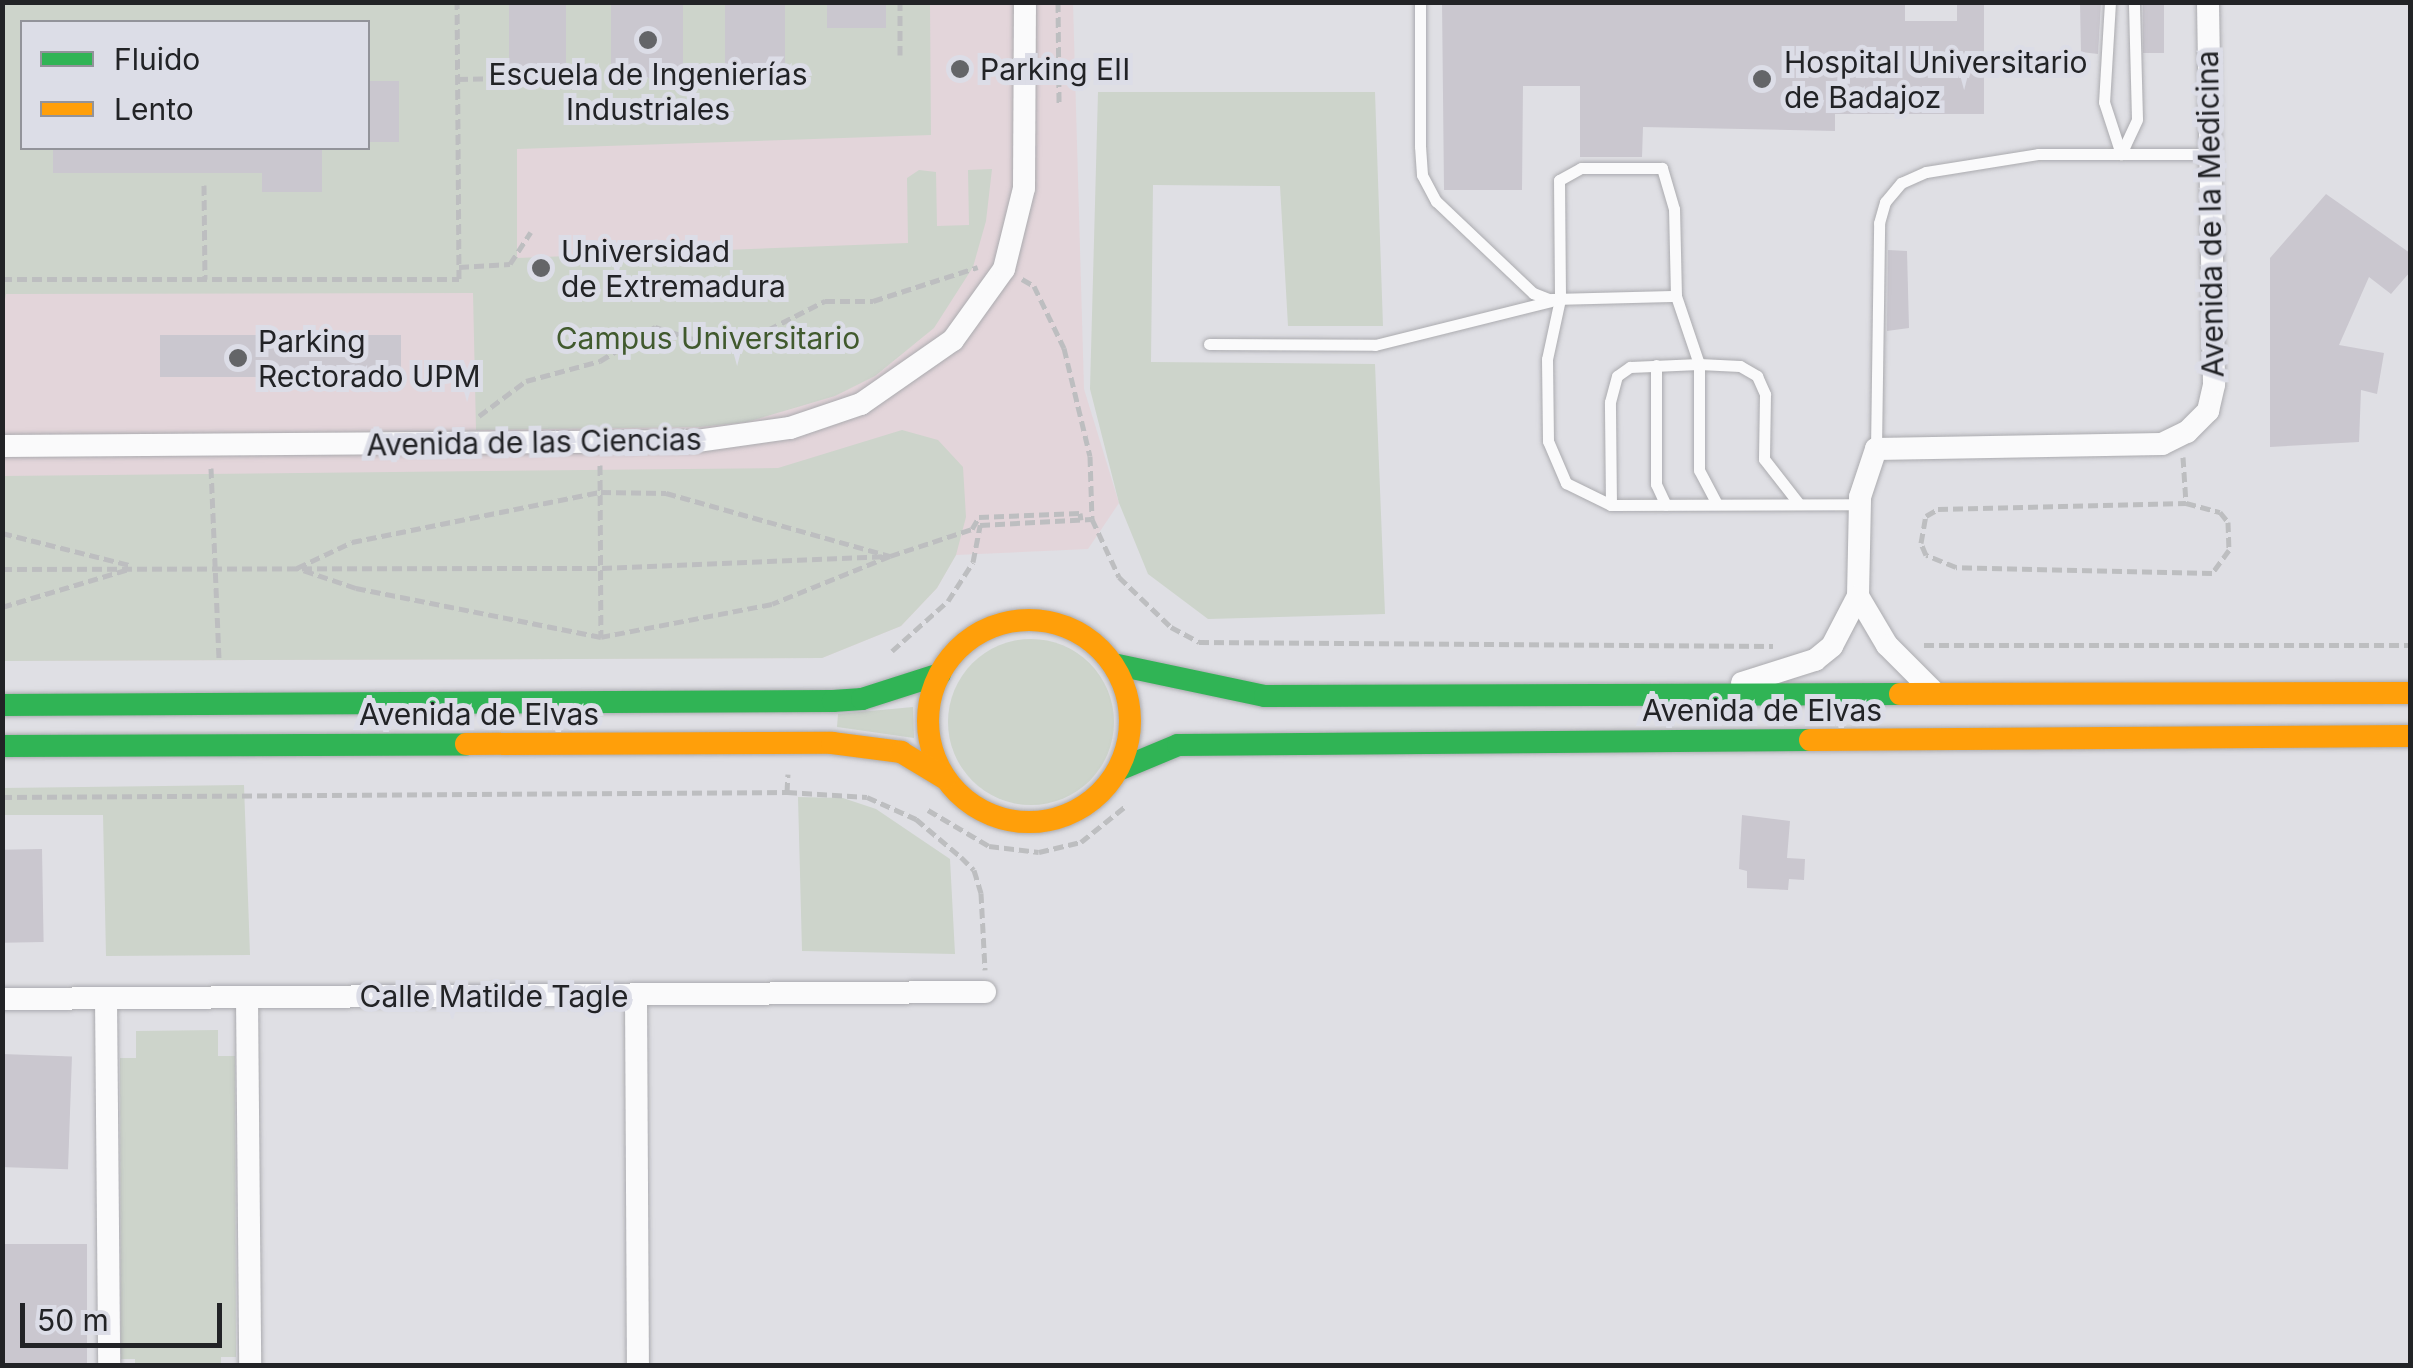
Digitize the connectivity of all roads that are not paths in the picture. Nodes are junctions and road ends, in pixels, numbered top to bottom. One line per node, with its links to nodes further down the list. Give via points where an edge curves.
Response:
1 (1025, 2): 13 (street, Avenida de las Ciencias, via 1024,188 1004,269 953,340 861,404 744,437)
2 (1420, 2): 9 (lane, via 1422,174 1436,200 1522,284)
3 (2110, 2): 6 (lane, via 2104,102)
4 (2134, 2): 6 (lane, via 2137,119)
5 (2208, 2): 7 (street, Avenida de la Medicina)
6 (2121, 154): 7 (lane); 14 (lane, via 2038,154 1926,172 1901,183 1885,202 1878,242)
7 (2210, 154): 14 (street, Avenida de la Medicina, via 2214,384 2208,410 2162,444)
8 (1676, 296): 9 (lane); 9 (lane, via 1674,209 1662,168 1580,168 1558,180); 11 (lane)
9 (1560, 298): 10 (lane, via 1375,345); 18 (lane, via 1546,359 1552,456 1578,493)
10 (1209, 344)
11 (1699, 364): 12 (lane); 15 (lane, via 1699,470); 16 (lane, via 1740,366 1757,376 1765,394 1764,459)
12 (1656, 365): 18 (lane, via 1630,367 1611,388); 19 (lane, via 1656,484)
13 (2, 446)
14 (1876, 449): 17 (street)
15 (1717, 504): 16 (lane); 19 (lane)
16 (1799, 504): 17 (lane)
17 (1860, 504): 20 (street)
18 (1611, 505): 19 (lane)
19 (1666, 505)
20 (1858, 596): 24 (street, Avenida de Elvas, via 1832,646 1815,660); 25 (street, Avenida de Elvas, via 1887,645)
21 (1113, 664): 22 (highway, via 1076,632 1022,620 970,639); 24 (highway, Avenida de Elvas, via 1265,696); 29 (highway, via 1130,712)
22 (940, 674): 26 (highway, Avenida de Elvas, via 862,699 833,701); 30 (highway, via 928,727)
23 (2410, 694): 25 (highway, Avenida de Elvas)
24 (1701, 695): 25 (highway, Avenida de Elvas)
25 (1936, 695)
26 (2, 706)
27 (2410, 736): 29 (highway, Avenida de Elvas, via 1252,743 1178,746)
28 (2, 746): 30 (highway, Avenida de Elvas, via 832,742 902,752)
29 (1118, 770): 30 (highway, via 1072,812 1030,822 989,814)
30 (946, 779)
31 (986, 992): 32 (street, Calle Matilde Tagle)
32 (636, 995): 33 (street, Calle Matilde Tagle); 38 (street)
33 (247, 997): 35 (street, Calle Matilde Tagle); 37 (street)
34 (2, 998): 35 (street, Calle Matilde Tagle)
35 (106, 998): 36 (street)
36 (109, 1366)
37 (250, 1366)
38 (638, 1366)

